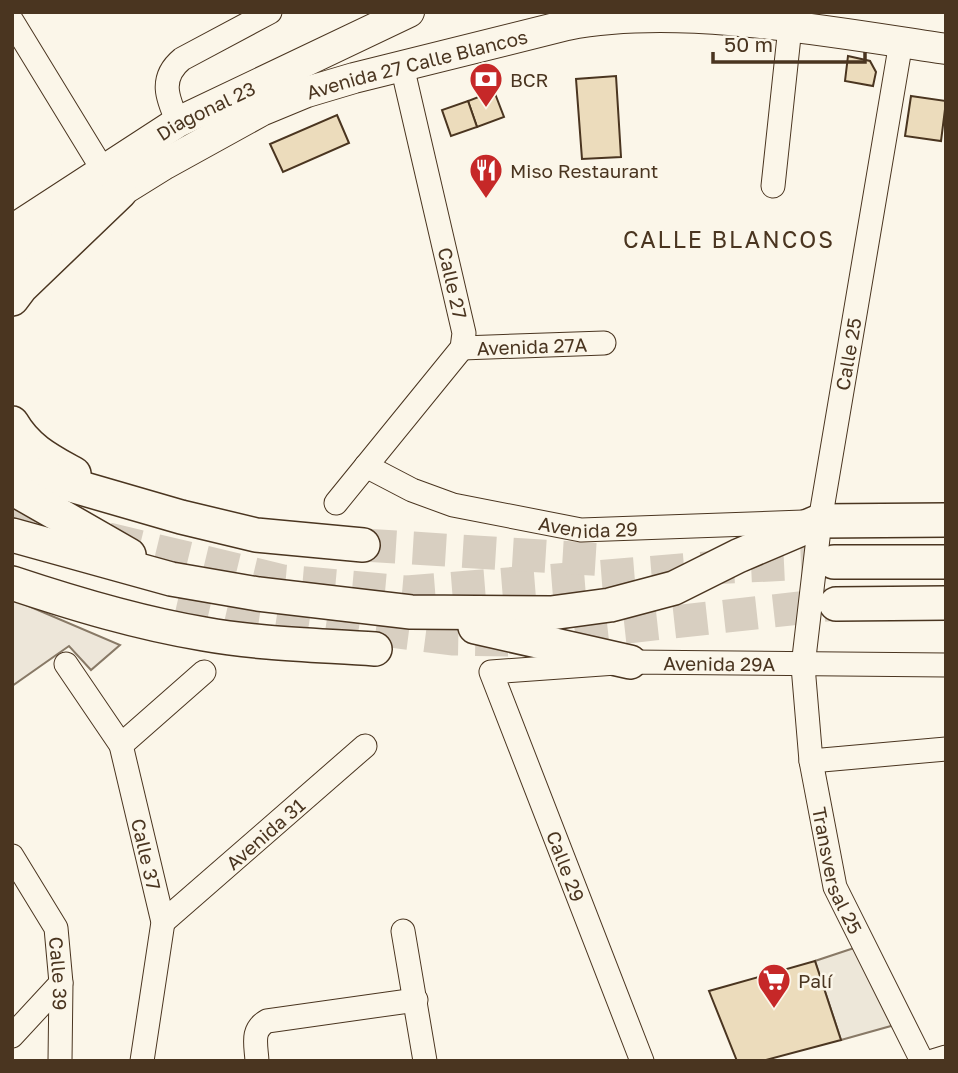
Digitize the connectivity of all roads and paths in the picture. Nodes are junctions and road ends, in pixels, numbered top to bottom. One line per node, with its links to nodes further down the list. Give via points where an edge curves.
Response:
1 (270, 12): 8 (street, via 170,69 167,99)
2 (410, 12): 8 (main road, Diagonal 23)
3 (12, 21): 9 (street)
4 (790, 27): 5 (main road, Avenida 27 Calle Blancos); 7 (main road, Avenida 27 Calle Blancos, via 603,18); 10 (street)
5 (901, 42): 6 (main road, Avenida 27 Calle Blancos); 23 (street, Calle 25)
6 (946, 49)
7 (402, 66): 9 (main road, Avenida 27 Calle Blancos, via 307,92); 15 (street, Calle 27, via 464,333)
8 (178, 122): 9 (main road, Diagonal 23)
9 (112, 181): 11 (main road, Diagonal 23); 12 (main road, Avenida 27 Calle Blancos); 13 (highway)
10 (773, 186)
11 (12, 230)
12 (12, 259)
13 (12, 299)
14 (604, 342): 15 (street, Avenida 27A)
15 (461, 348): 17 (street)
16 (12, 423): 20 (highway, via 39,455)
17 (366, 466): 21 (street); 23 (street, Avenida 29, via 453,505 581,530)
18 (12, 468): 20 (highway)
19 (12, 488): 28 (highway)
20 (119, 499): 25 (highway, via 256,535)
21 (336, 503)
22 (946, 520): 23 (highway)
23 (820, 521): 32 (highway, via 674,588 610,605 551,613); 36 (street, Calle 25)
24 (12, 535): 28 (highway)
25 (363, 545)
26 (834, 562): 27 (highway)
27 (946, 562)
28 (171, 579): 32 (highway)
29 (12, 583): 33 (highway, via 132,620 205,635)
30 (946, 603): 31 (highway)
31 (836, 604)
32 (411, 612): 34 (highway)
33 (375, 649)
34 (630, 662): 36 (street, Avenida 29A); 39 (street, Avenida 29A)
35 (66, 664): 40 (street, Calle 37)
36 (803, 666): 37 (street, Avenida 29A); 43 (street, Transversal 25)
37 (946, 666)
38 (204, 672): 40 (street)
39 (491, 672): 55 (street, Calle 29)
40 (121, 745): 45 (street, Calle 37)
41 (365, 746): 45 (street, Avenida 31)
42 (946, 749): 43 (street)
43 (811, 761): 56 (street, Transversal 25, via 835,887)
44 (12, 856): 47 (street, Calle 39, via 56,928)
45 (163, 922): 52 (street, Calle 37)
46 (403, 932): 48 (street)
47 (61, 982): 49 (street); 51 (street, Calle 39)
48 (416, 1000): 53 (street, via 267,1021 255,1035); 54 (street)
49 (12, 1036)
50 (946, 1057): 57 (street)
51 (60, 1061)
52 (142, 1061)
53 (257, 1061)
54 (425, 1061)
55 (642, 1061)
56 (922, 1061)
57 (933, 1061)

